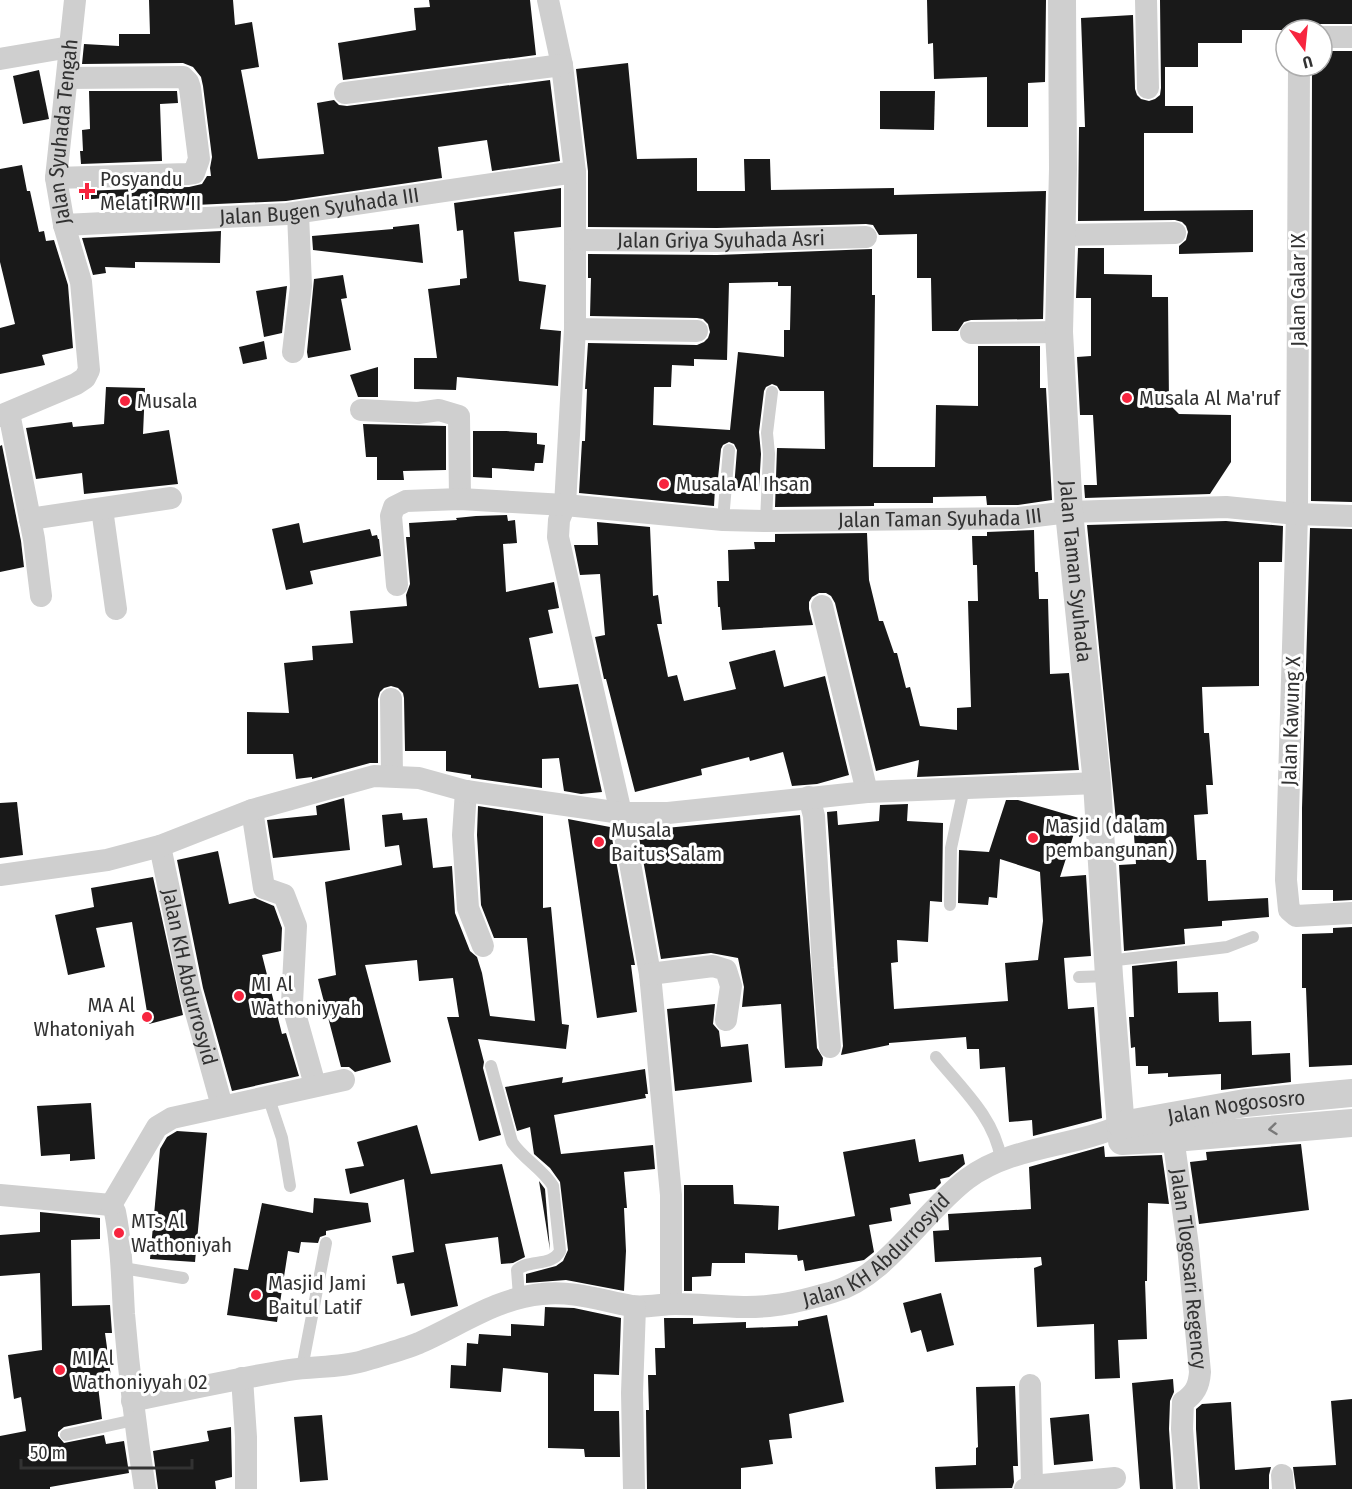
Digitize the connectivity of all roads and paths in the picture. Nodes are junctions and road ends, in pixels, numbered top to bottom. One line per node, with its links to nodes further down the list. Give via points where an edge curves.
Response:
1 (75, 0): 7 (street, Jalan Syuhada Tengah)
2 (548, 0): 9 (street)
3 (1062, 0): 19 (street, Jalan Taman Syuhada)
4 (1146, 0): 12 (street)
5 (1334, 37): 6 (street)
6 (1352, 37)
7 (70, 47): 8 (street); 10 (street, Jalan Syuhada Tengah)
8 (0, 59)
9 (562, 65): 13 (street); 14 (street)
10 (67, 78): 15 (street, Jalan Syuhada Tengah); 15 (street, via 183,76 190,88 199,159 194,173 187,174)
11 (1299, 78): 36 (street, Jalan Galar IX)
12 (1148, 88)
13 (345, 93)
14 (575, 172): 16 (street, Jalan Bugen Syuhada III); 21 (street)
15 (56, 178): 17 (street, Jalan Syuhada Tengah)
16 (298, 213): 17 (street, Jalan Bugen Syuhada III); 26 (street, via 301,286)
17 (64, 225): 29 (street, Jalan Syuhada Tengah, via 81,282 89,370 76,384)
18 (1175, 233): 19 (street)
19 (1061, 234): 25 (street, Jalan Taman Syuhada)
20 (866, 237): 21 (street, Jalan Griya Syuhada Asri)
21 (577, 240): 22 (street)
22 (575, 329): 23 (street); 33 (street)
23 (697, 331)
24 (971, 333): 25 (street)
25 (1059, 333): 35 (street, Jalan Taman Syuhada)
26 (293, 352)
27 (772, 392): 40 (lane, via 767,433)
28 (361, 410): 32 (street, via 439,410 459,416)
29 (5, 415): 38 (street)
30 (729, 450): 39 (lane)
31 (171, 498): 34 (street)
32 (460, 499): 33 (street, Jalan Taman Syuhada III); 41 (street, Jalan Taman Syuhada III, via 406,501 394,507 391,516)
33 (565, 505): 39 (street, Jalan Taman Syuhada III); 53 (street, via 558,537)
34 (102, 509): 38 (street); 44 (street)
35 (1069, 512): 36 (street, Jalan Taman Syuhada III, via 1226,507); 40 (street, Jalan Taman Syuhada III, via 1019,518); 47 (street, Jalan Taman Syuhada)
36 (1281, 512): 37 (street, Jalan Taman Syuhada III); 57 (street, Jalan Kawung X, via 1289,910 1296,916)
37 (1352, 516)
38 (30, 519): 42 (street)
39 (723, 520): 40 (street, Jalan Taman Syuhada III)
40 (766, 521)
41 (397, 585)
42 (41, 596)
43 (822, 606): 50 (street)
44 (116, 609)
45 (391, 699): 46 (street)
46 (392, 776): 49 (street, via 419,778); 52 (street, via 374,777)
47 (1097, 783): 48 (street); 60 (street, Jalan Taman Syuhada)
48 (964, 788): 50 (street); 56 (lane, via 951,848)
49 (466, 791): 53 (street); 59 (street, via 463,835 468,908)
50 (867, 792): 51 (street)
51 (809, 797): 53 (street, via 668,813); 64 (street, via 814,816)
52 (252, 810): 54 (street); 68 (street, via 264,888 284,896 296,926 292,1003)
53 (621, 813): 61 (street)
54 (160, 846): 55 (street, via 107,860); 72 (street, Jalan KH Abdurrosyid, via 190,991)
55 (0, 875)
56 (950, 905)
57 (1352, 913)
58 (1253, 937): 60 (lane, via 1227,946)
59 (483, 946)
60 (1108, 968): 62 (lane); 76 (street, Jalan Taman Syuhada)
61 (650, 974): 63 (street, via 713,966 726,970 731,986); 86 (street, via 671,1194)
62 (1079, 976)
63 (726, 1020)
64 (830, 1047)
65 (936, 1057): 77 (lane, via 989,1120)
66 (491, 1066): 84 (lane, via 512,1142 553,1186 560,1251 552,1259 516,1270)
67 (344, 1080): 68 (street)
68 (315, 1084): 71 (street)
69 (1352, 1093): 70 (street, Jalan Nogososro)
70 (1316, 1095): 74 (street); 75 (street, Jalan Nogososro, via 1245,1103)
71 (268, 1096): 72 (street); 78 (lane, via 282,1138)
72 (222, 1106): 80 (street, via 172,1118 157,1127)
73 (1352, 1122): 74 (street, Jalan Nogososro)
74 (1318, 1124): 75 (street, Jalan Nogososro, one-way to 75)
75 (1172, 1127): 76 (street, Jalan Nogososro); 97 (street, Jalan Tlogosari Regency, via 1200,1372 1193,1396 1183,1402)
76 (1115, 1134): 77 (street, Jalan KH Abdurrosyid)
77 (1002, 1159): 86 (street, Jalan KH Abdurrosyid, via 967,1179 880,1265 836,1292 775,1305)
78 (290, 1186)
79 (0, 1195): 80 (street)
80 (111, 1205): 82 (street)
81 (326, 1244): 87 (lane)
82 (123, 1268): 83 (lane); 90 (street)
83 (183, 1278)
84 (519, 1296): 85 (street, Jalan KH Abdurrosyid, via 547,1293); 87 (street, Jalan KH Abdurrosyid, via 418,1343 360,1362)
85 (625, 1304): 86 (street, Jalan KH Abdurrosyid); 96 (street)
86 (671, 1304)
87 (302, 1368): 88 (street, Jalan KH Abdurrosyid)
88 (242, 1378): 90 (street, Jalan KH Abdurrosyid); 95 (street)
89 (1030, 1385): 93 (street)
90 (133, 1410): 91 (lane); 94 (street)
91 (66, 1435)
92 (1115, 1478): 93 (street)
93 (1028, 1487)
94 (145, 1489)
95 (246, 1489)
96 (634, 1489)
97 (1187, 1489)

